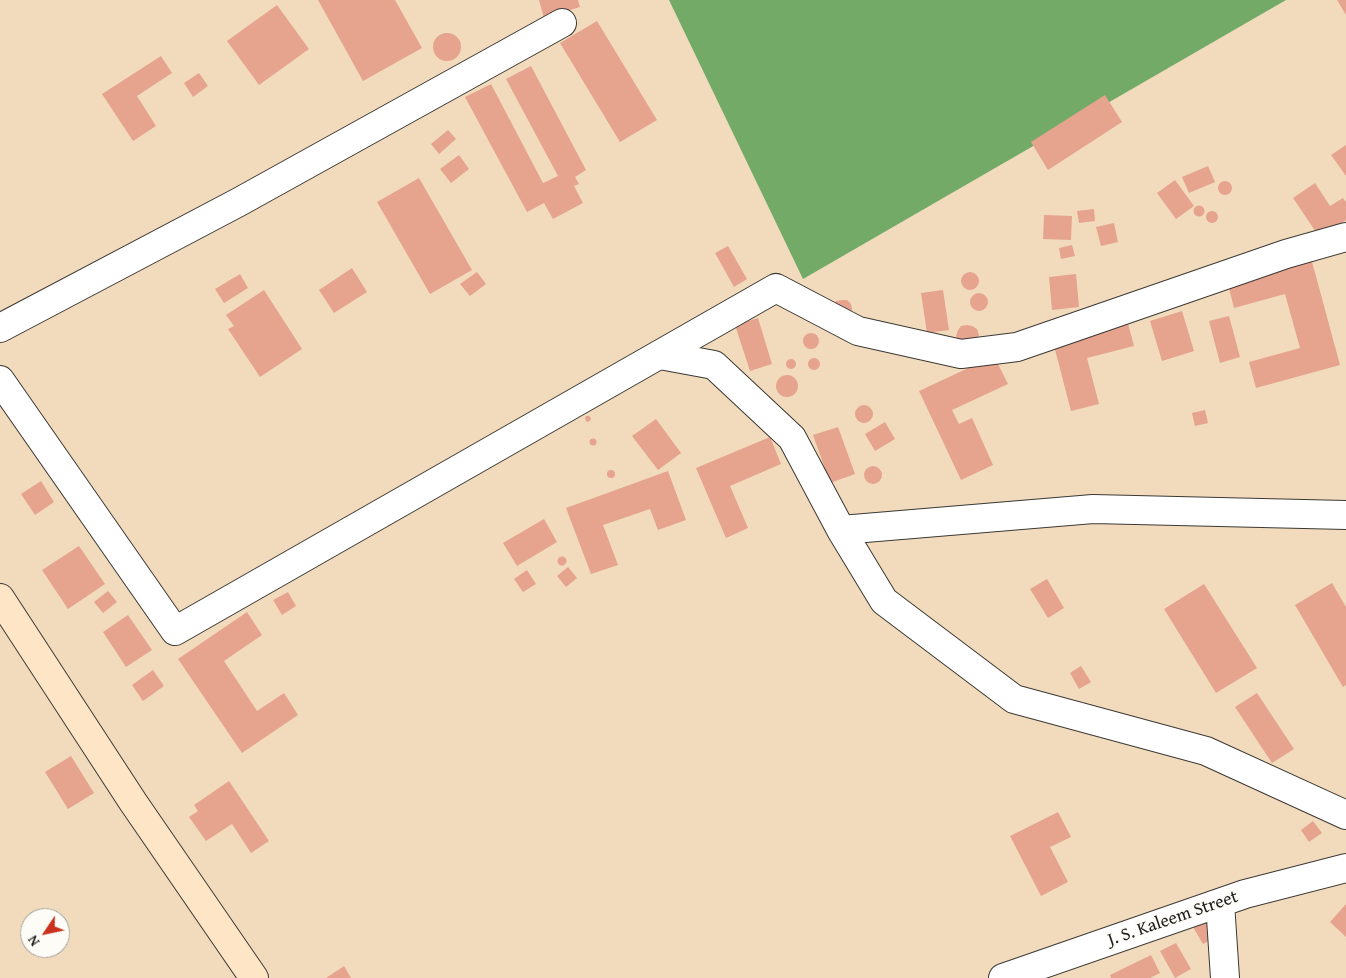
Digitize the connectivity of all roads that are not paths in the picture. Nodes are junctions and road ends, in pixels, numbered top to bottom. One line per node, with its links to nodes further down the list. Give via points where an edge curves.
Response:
1 (562, 22): 3 (street, via 239,202)
2 (1346, 236): 4 (street, via 1017,346 961,354 858,331 776,288)
3 (0, 328)
4 (660, 355): 5 (street, via 175,631); 7 (street, via 714,365 792,438)
5 (0, 380)
6 (1346, 516): 7 (street, via 1093,509)
7 (841, 530): 9 (street, via 884,601 1014,699 1206,751)
8 (0, 598): 12 (main road, via 133,802)
9 (1346, 815)
10 (1346, 868): 11 (street, J. S. Kaleem Street)
11 (1220, 903): 13 (street, J. S. Kaleem Street); 14 (street)
12 (254, 978)
13 (1003, 978)
14 (1224, 978)

